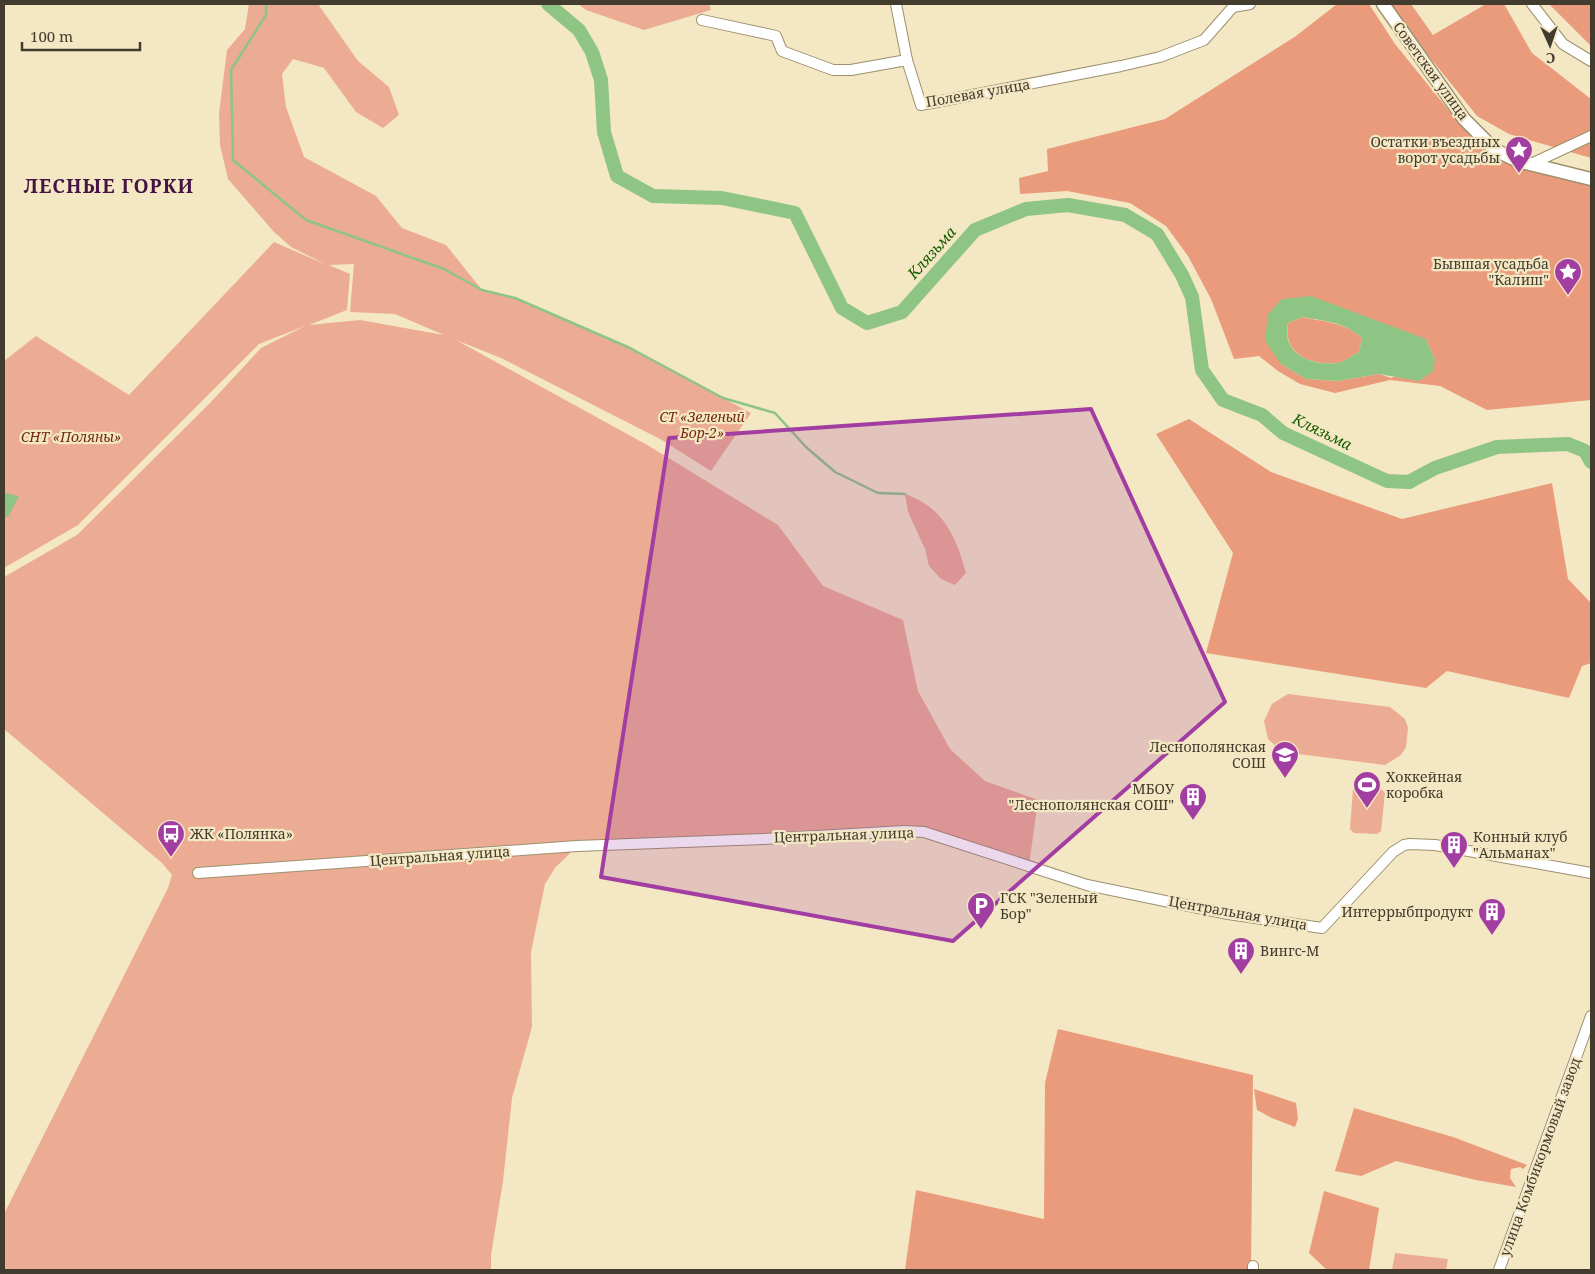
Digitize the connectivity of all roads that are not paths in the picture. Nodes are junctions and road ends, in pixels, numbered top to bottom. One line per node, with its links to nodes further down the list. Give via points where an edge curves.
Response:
1 (896, 4): 6 (street)
2 (1250, 4): 6 (street, Полевая улица, via 1233,7 1204,40 1160,56 921,105)
3 (1382, 4): 9 (main road, Советская улица, via 1464,119 1495,150)
4 (1532, 4): 7 (street, via 1563,44)
5 (702, 20): 6 (street, via 776,36 782,51 833,70)
6 (907, 60)
7 (1591, 61)
8 (1591, 136): 9 (street)
9 (1531, 164): 10 (main road, Советская улица)
10 (1591, 179)
11 (198, 873): 12 (street, Центральная улица, via 577,846 904,831 924,832 1087,885 1228,914 1322,928 1393,852 1404,845 1435,845)
12 (1591, 873)
13 (1591, 1016): 14 (street, улица Комбикормовый завод)
14 (1499, 1270)

